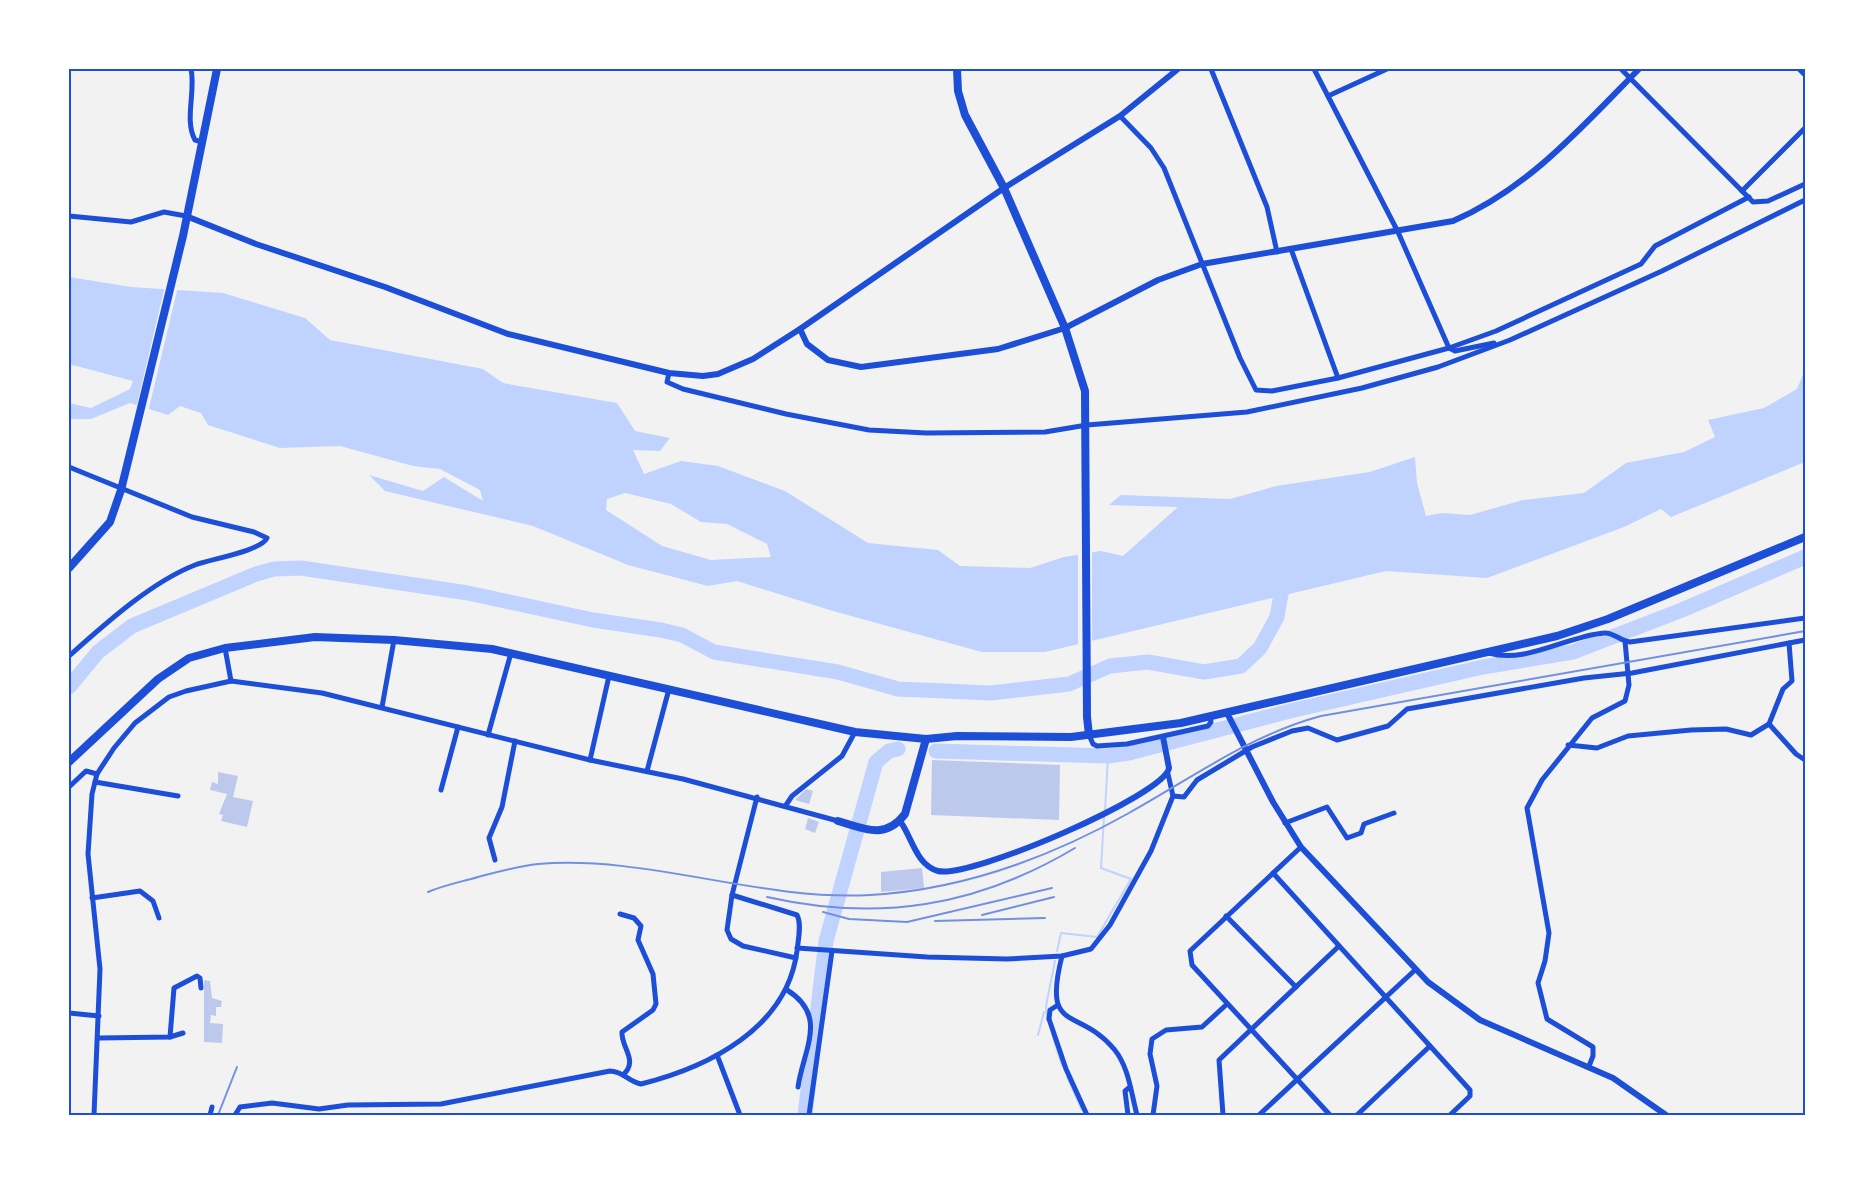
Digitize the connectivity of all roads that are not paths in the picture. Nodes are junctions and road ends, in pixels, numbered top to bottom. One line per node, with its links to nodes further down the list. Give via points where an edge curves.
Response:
1 (191, 69): 16 (street, via 192,132 195,140)
2 (217, 69): 16 (main road)
3 (957, 69): 18 (main road, via 965,115)
4 (1178, 69): 14 (street)
5 (1211, 69): 26 (street, via 1267,207)
6 (1314, 69): 13 (street)
7 (1387, 69): 13 (street)
8 (1621, 69): 12 (street)
9 (1640, 69): 12 (street)
10 (1799, 69): 11 (street)
11 (1805, 75)
12 (1631, 78): 19 (street); 24 (street, via 1514,188 1453,221)
13 (1328, 96): 24 (street)
14 (1119, 116): 18 (street); 27 (street, via 1151,148 1164,168)
15 (1805, 128): 19 (street)
16 (202, 142): 23 (main road)
17 (1805, 184): 20 (street, via 1762,203)
18 (1004, 188): 28 (main road); 29 (street)
19 (1742, 191): 20 (street)
20 (1749, 197): 31 (street, via 1655,246 1641,264 1496,331)
21 (1805, 200): 30 (street, via 1662,272)
22 (69, 216): 23 (street, via 131,222 164,212)
23 (186, 216): 32 (street, via 508,334); 36 (main road)
24 (1398, 232): 25 (street); 31 (street)
25 (1291, 249): 26 (street); 33 (street)
26 (1277, 252): 27 (street)
27 (1202, 264): 28 (street, via 1158,280); 33 (street, via 1256,390 1272,391)
28 (1065, 328): 29 (street, via 998,349 861,367 828,360 807,345); 34 (main road, via 1085,391)
29 (800, 329): 32 (street, via 729,371 703,376)
30 (1510, 340): 31 (street, via 1455,351); 34 (street, via 1437,367 1316,399 1247,412)
31 (1449, 348): 33 (street)
32 (669, 373): 34 (street, via 667,382 682,389 869,430 1033,432)
33 (1338, 378)
34 (1087, 425): 59 (main road)
35 (69, 467): 36 (street)
36 (122, 488): 38 (main road, via 105,530); 47 (street, via 192,517 267,539 255,547 185,569 119,612)
37 (1805, 537): 45 (main road, via 1608,619)
38 (69, 568)
39 (1805, 618): 42 (street)
40 (394, 640): 44 (main road, via 315,637); 46 (main road); 52 (street)
41 (1805, 640): 43 (street)
42 (1624, 641): 45 (street, via 1603,633 1535,651 1500,656); 48 (street)
43 (1789, 643): 48 (street); 55 (street, via 1792,681 1783,689)
44 (225, 648): 50 (street); 66 (main road, via 173,667)
45 (1488, 652): 53 (main road)
46 (511, 653): 49 (main road); 58 (street)
47 (69, 656)
48 (1628, 673): 63 (street, via 1625,701 1592,718); 74 (street, via 1407,709 1388,726 1337,740 1300,728 1252,747 1197,780 1184,797)
49 (609, 676): 51 (main road); 64 (street)
50 (231, 681): 52 (street, via 322,693); 68 (street, via 186,691 153,708 135,723)
51 (669, 689): 57 (main road); 67 (street)
52 (382, 707): 56 (street)
53 (1229, 716): 54 (main road); 80 (street)
54 (1210, 717): 59 (main road); 61 (street, via 1208,726)
55 (1769, 724): 63 (street, via 1751,735 1726,729 1691,730 1628,736 1598,748); 65 (street)
56 (458, 727): 58 (street); 72 (street)
57 (855, 732): 60 (main road); 76 (street, via 842,756)
58 (488, 735): 62 (street)
59 (1089, 735): 60 (main road); 61 (street, via 1093,744 1100,747)
60 (926, 739): 79 (main road)
61 (1163, 739): 69 (street)
62 (515, 741): 64 (street); 82 (street, via 502,807 489,838)
63 (1568, 746): 110 (street, via 1527,808 1549,933 1538,983 1547,1019 1593,1047)
64 (590, 760): 67 (street)
65 (1805, 760)
66 (69, 762)
67 (647, 771): 75 (street)
68 (97, 774): 70 (street); 71 (street, via 86,771)
69 (1168, 774): 74 (street); 79 (street, via 1116,808 1037,845 962,870 943,872 930,867)
70 (95, 782): 73 (street); 85 (street, via 88,854)
71 (69, 787)
72 (441, 790)
73 (178, 796)
74 (1173, 796): 92 (street, via 1150,851 1099,942 1087,951)
75 (757, 797): 76 (street); 84 (street)
76 (786, 805): 78 (street)
77 (1394, 813): 80 (street, via 1364,824 1361,833 1347,838 1327,807)
78 (838, 821): 79 (main road, via 879,831)
79 (900, 821)
80 (1285, 823): 81 (street)
81 (1301, 847): 83 (street); 94 (street)
82 (495, 860)
83 (1273, 873): 87 (street); 89 (street)
84 (732, 894): 90 (street, via 796,915); 93 (street, via 726,923 731,939 743,946)
85 (92, 898): 88 (street, via 140,891 150,897); 102 (street, via 100,969)
86 (620, 914): 111 (street, via 634,918 641,926 638,940 653,974 656,1004 622,1032 623,1044 630,1054)
87 (1226, 916): 95 (street); 99 (street, via 1190,951 1192,965)
88 (159, 918)
89 (1339, 946): 95 (street); 98 (street)
90 (797, 948): 91 (street); 93 (street)
91 (831, 950): 92 (street, via 927,957); 103 (street)
92 (1062, 956): 100 (street, via 1055,989)
93 (796, 958): 97 (street)
94 (1415, 970): 98 (street); 110 (street, via 1480,1020)
95 (1296, 987): 104 (street)
96 (201, 988): 106 (street, via 197,976 174,988)
97 (787, 990): 103 (street, via 807,1008); 109 (street, via 753,1031)
98 (1386, 998): 108 (street); 112 (street)
99 (1227, 1004): 104 (street); 126 (street, via 1202,1027 1166,1030 1152,1039 1150,1054 1157,1086)
100 (1058, 1005): 113 (street, via 1113,1049 1123,1062); 123 (street, via 1050,1010 1049,1019)
101 (69, 1013): 102 (street)
102 (99, 1016): 107 (street)
103 (816, 1024): 114 (street); 122 (street)
104 (1250, 1029): 112 (street); 127 (street, via 1219,1060)
105 (183, 1033): 106 (street)
106 (170, 1037): 107 (street)
107 (99, 1038): 117 (street)
108 (1430, 1046): 130 (street); 131 (street, via 1471,1093)
109 (717, 1055): 111 (street, via 641,1084); 121 (street)
110 (1589, 1066): 132 (street, via 1632,1089)
111 (623, 1075): 115 (street, via 610,1071 441,1104)
112 (1297, 1080): 128 (street); 129 (street)
113 (1130, 1087): 124 (street, via 1125,1091); 125 (street)
114 (798, 1088)
115 (396, 1106): 119 (street, via 319,1109 272,1103 240,1107); 120 (street)
116 (212, 1107): 118 (street)
117 (94, 1115)
118 (210, 1115)
119 (236, 1115)
120 (393, 1115)
121 (740, 1115)
122 (809, 1115)
123 (1087, 1115)
124 (1128, 1115)
125 (1137, 1115)
126 (1153, 1115)
127 (1223, 1115)
128 (1259, 1115)
129 (1330, 1115)
130 (1357, 1115)
131 (1450, 1115)
132 (1666, 1115)

